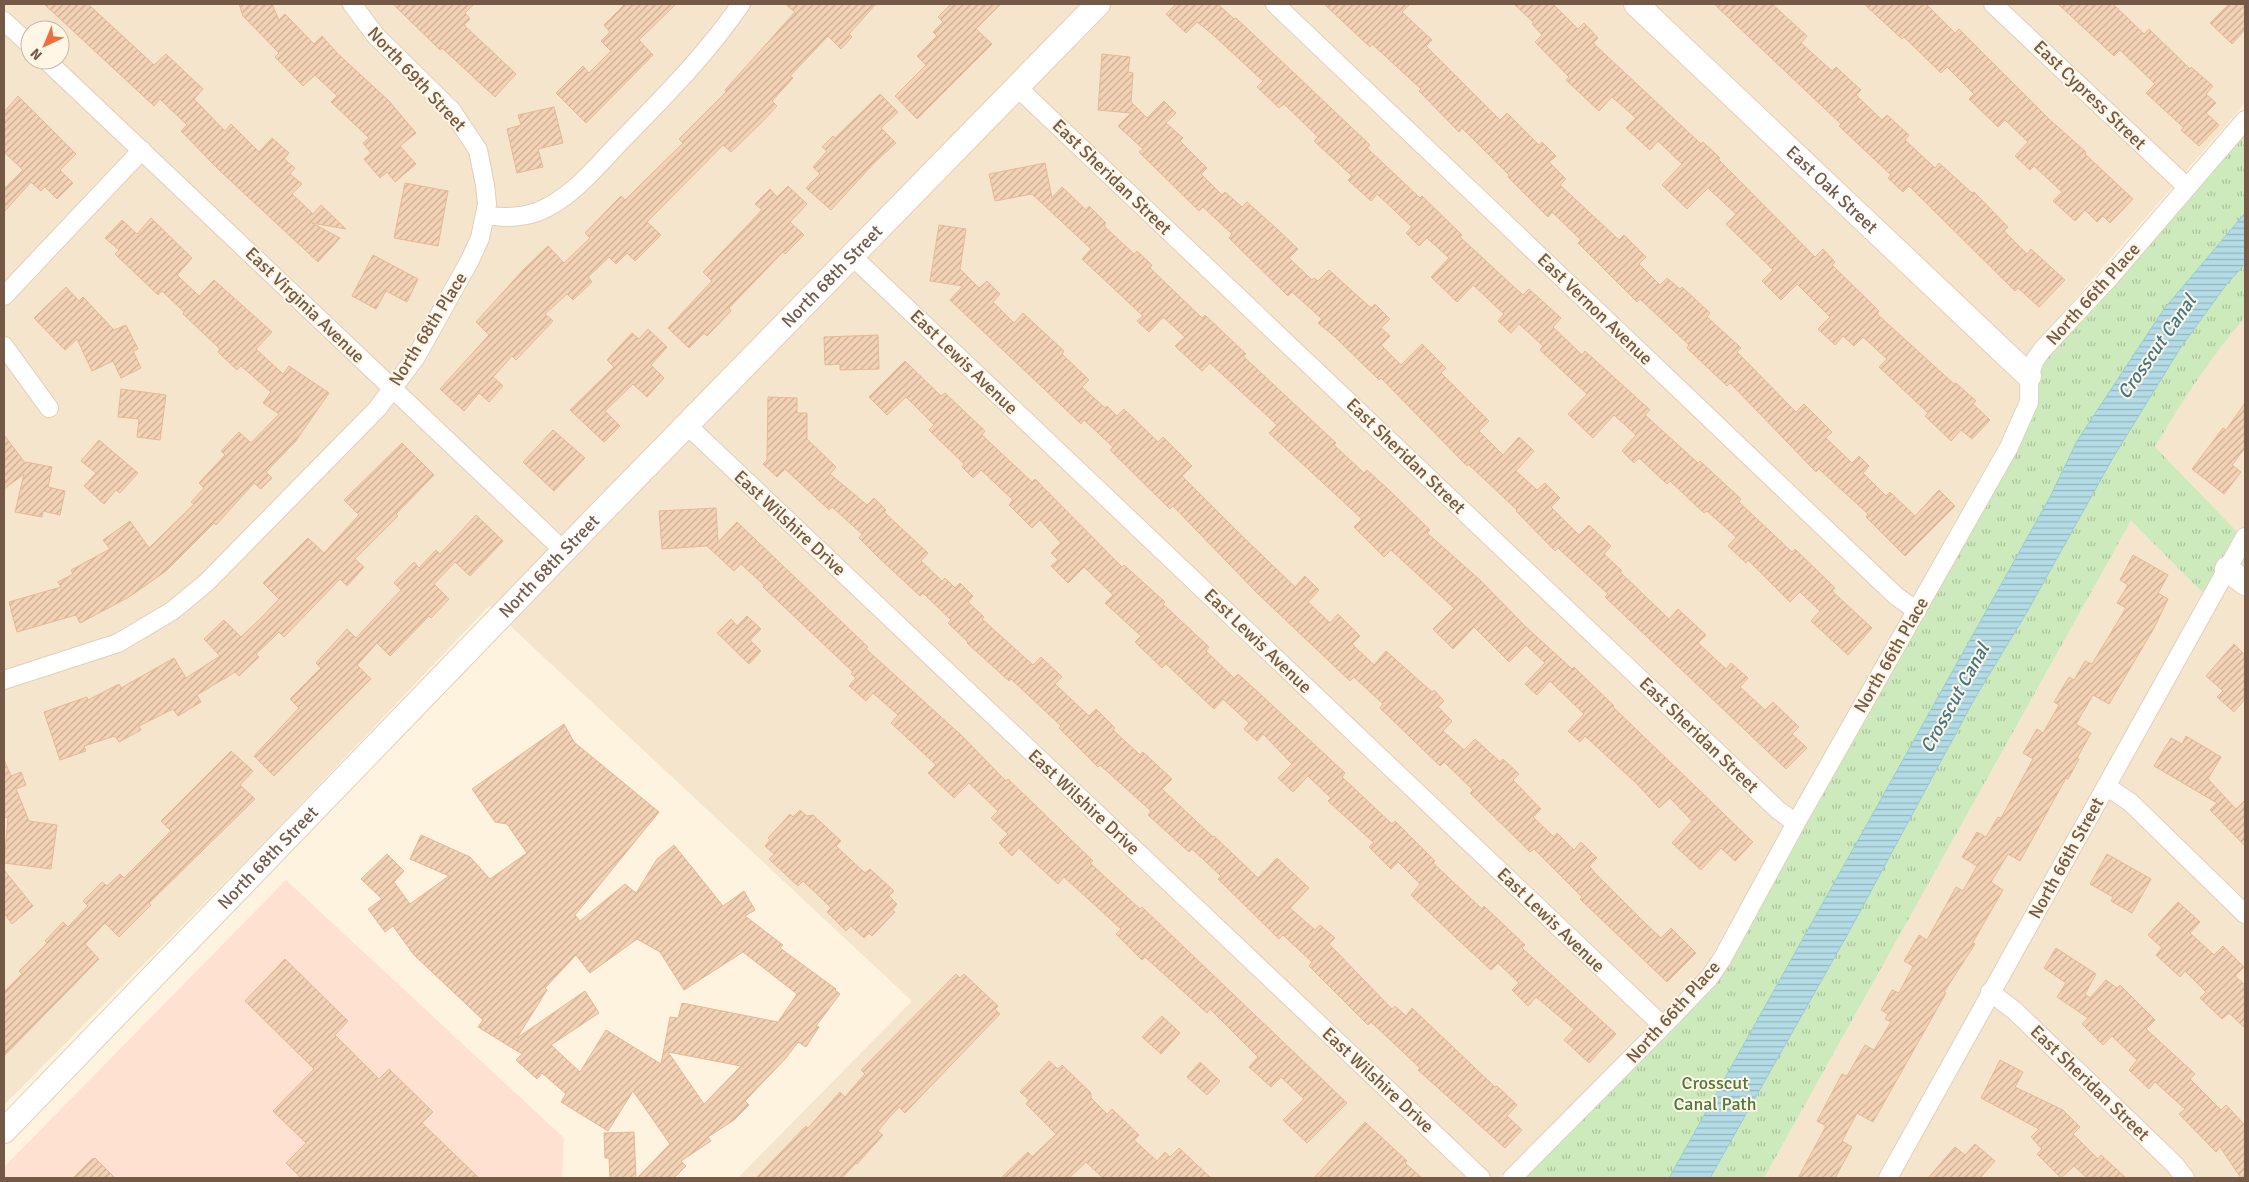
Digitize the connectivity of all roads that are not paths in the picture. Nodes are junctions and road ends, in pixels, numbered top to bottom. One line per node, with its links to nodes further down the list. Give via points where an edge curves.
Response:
1 (352, 4): 14 (street, North 69th Street, via 376,36 467,130 478,150 485,185)
2 (741, 4): 14 (street, via 688,72 567,194 536,212 503,218)
3 (1098, 4): 10 (street, North 68th Street)
4 (1275, 4): 25 (street, East Vernon Avenue, via 1896,596)
5 (1636, 4): 18 (street, East Oak Street)
6 (1993, 4): 13 (street, East Cypress Street)
7 (4, 21): 8 (street)
8 (20, 36)
9 (57, 70): 12 (street, East Virginia Avenue)
10 (1017, 87): 15 (street, North 68th Street); 28 (street, East Sheridan Street, via 1763,796)
11 (2245, 120): 13 (street, North 66th Place)
12 (142, 150): 16 (street); 19 (street, East Virginia Avenue)
13 (2186, 187): 18 (street, North 66th Place, via 2111,276 2042,350)
14 (485, 215): 19 (street, North 68th Place, via 480,238 470,260 416,356)
15 (852, 256): 21 (street, North 68th Street); 31 (street, East Lewis Avenue)
16 (4, 296)
17 (4, 346): 20 (street)
18 (2029, 376): 25 (street, North 66th Place, via 2030,402 2009,448)
19 (392, 389): 23 (street, East Virginia Avenue); 26 (street, North 68th Place, via 377,409 206,583 178,607 118,643)
20 (49, 408)
21 (687, 425): 23 (street, North 68th Street); 33 (street, East Wilshire Drive)
22 (2245, 537): 24 (street, North 66th Street)
23 (564, 551): 32 (street, North 68th Street)
24 (2236, 576): 27 (street, North 66th Street)
25 (1917, 611): 28 (street, North 66th Place)
26 (4, 680)
27 (2106, 786): 29 (street, via 2130,802); 30 (street, North 66th Street)
28 (1796, 823): 31 (street, North 66th Place, via 1722,959 1709,978)
29 (2245, 914)
30 (1990, 992): 35 (street, North 66th Street); 36 (street, East Sheridan Street, via 2015,1010)
31 (1664, 1026): 34 (street, North 66th Place)
32 (4, 1131)
33 (1481, 1178)
34 (1512, 1178)
35 (1888, 1178)
36 (2185, 1178)

